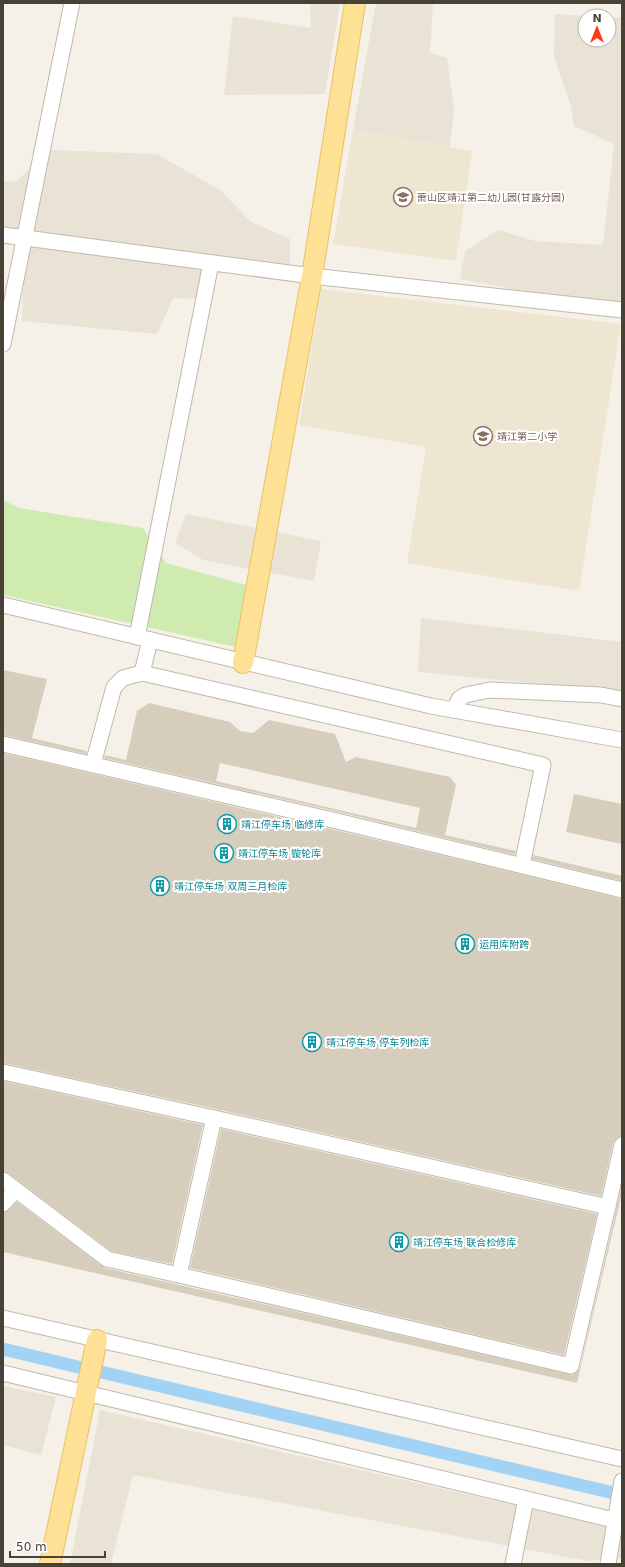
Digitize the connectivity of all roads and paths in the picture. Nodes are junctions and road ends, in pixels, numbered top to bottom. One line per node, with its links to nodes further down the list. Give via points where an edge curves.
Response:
1 (72, 3): 4 (street)
2 (355, 3): 6 (main road)
3 (3, 235): 4 (street)
4 (25, 238): 5 (street); 8 (street)
5 (211, 263): 6 (street); 10 (street)
6 (312, 276): 7 (street); 11 (main road)
7 (622, 310)
8 (3, 344)
9 (3, 605): 10 (street)
10 (144, 639): 11 (street); 12 (street)
11 (243, 662): 14 (street)
12 (142, 673): 17 (street, via 123,678 114,687); 18 (street, via 544,765)
13 (622, 699): 14 (street, via 601,695 490,690 465,695 459,699)
14 (454, 710): 15 (street)
15 (622, 740)
16 (3, 744): 17 (street)
17 (93, 764): 18 (street)
18 (522, 865): 19 (street)
19 (622, 890)
20 (3, 1072): 21 (street)
21 (214, 1118): 26 (street); 27 (street)
22 (622, 1145): 26 (street)
23 (3, 1180): 24 (street)
24 (16, 1190): 25 (street); 27 (street, via 107,1259)
25 (3, 1204)
26 (608, 1207): 27 (street, via 571,1366)
27 (179, 1275)
28 (3, 1318): 29 (street)
29 (97, 1340): 31 (main road); 32 (street)
30 (3, 1373): 31 (street)
31 (86, 1393): 34 (street); 36 (main road)
32 (622, 1459)
33 (622, 1481): 35 (street)
34 (526, 1499): 35 (street); 37 (street)
35 (619, 1522): 38 (street)
36 (50, 1564)
37 (514, 1564)
38 (608, 1564)

